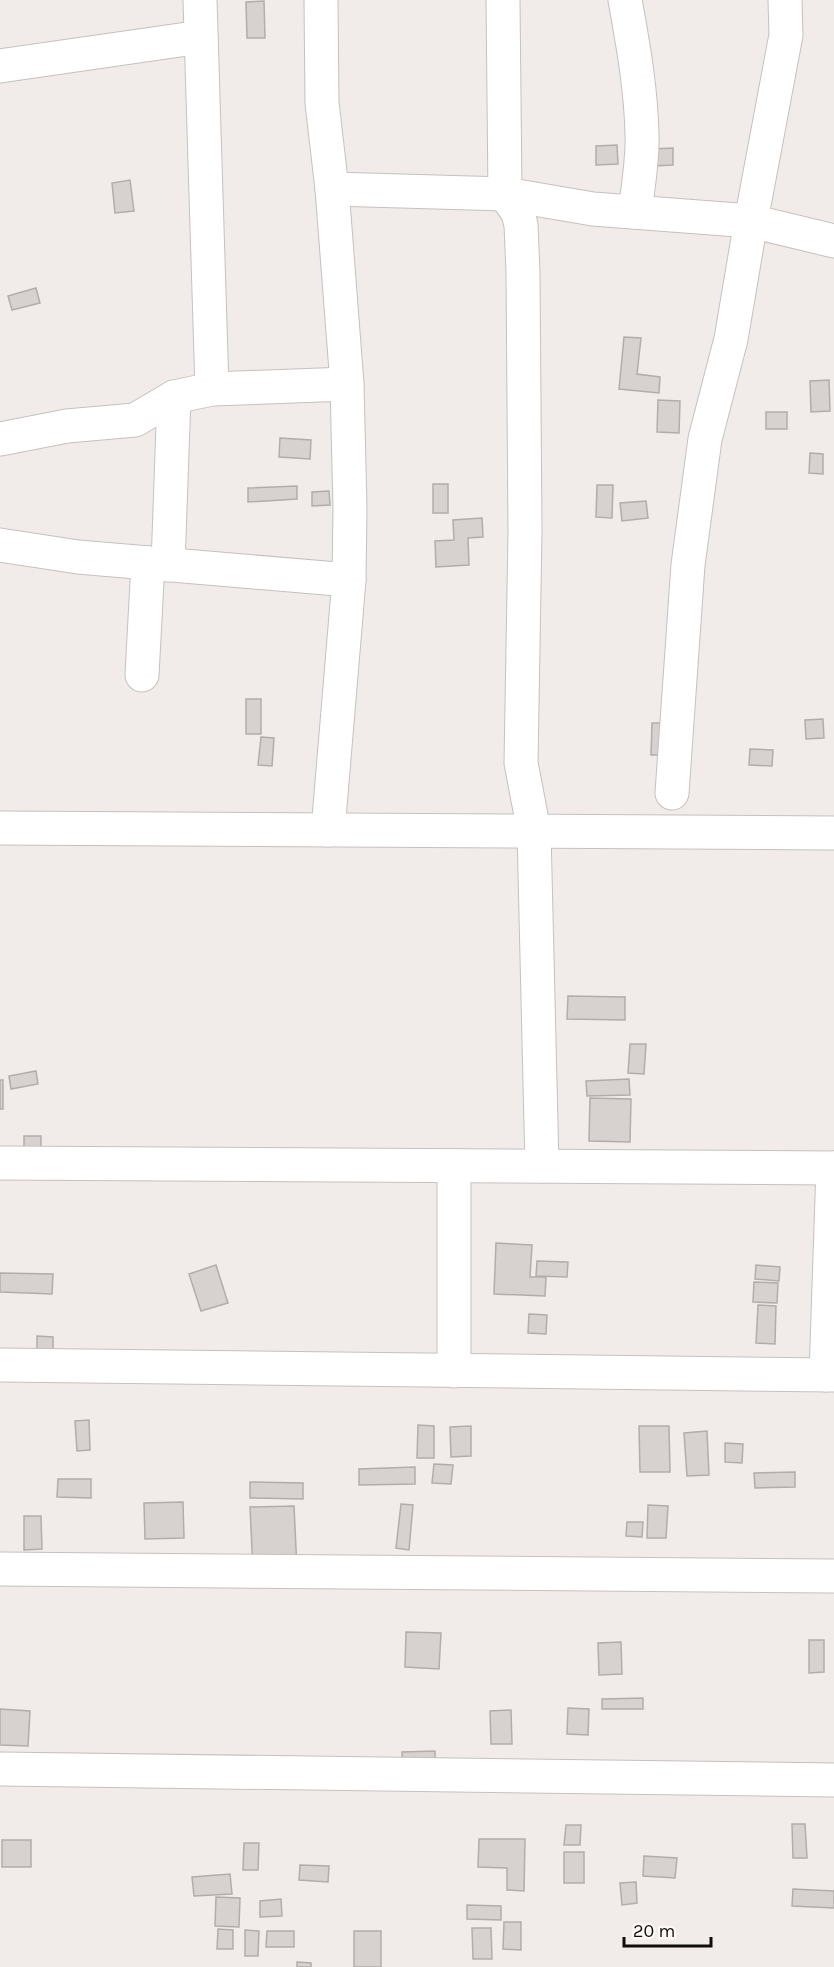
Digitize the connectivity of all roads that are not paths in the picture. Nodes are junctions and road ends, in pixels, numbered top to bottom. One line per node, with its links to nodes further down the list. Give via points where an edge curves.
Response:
1 (200, 0): 6 (street)
2 (321, 0): 8 (street, via 322,103)
3 (503, 0): 9 (street)
4 (626, 0): 10 (street, via 642,136)
5 (785, 0): 11 (street, via 786,34)
6 (201, 37): 7 (street); 14 (street)
7 (0, 66)
8 (332, 189): 9 (street); 13 (street)
9 (505, 194): 10 (street); 24 (street, via 521,225 525,531 522,763)
10 (635, 212): 11 (street)
11 (751, 221): 12 (street); 21 (street, via 731,339 705,439 688,565)
12 (834, 241)
13 (347, 384): 14 (street); 19 (street)
14 (212, 389): 15 (street)
15 (174, 397): 16 (street, via 135,420 67,426); 18 (street)
16 (0, 439)
17 (0, 545): 18 (street)
18 (158, 564): 19 (street); 20 (street)
19 (349, 580): 23 (street)
20 (142, 675)
21 (672, 793)
22 (0, 828): 23 (street)
23 (328, 830): 24 (street)
24 (534, 831): 25 (street); 28 (street)
25 (834, 833)
26 (0, 1163): 27 (street)
27 (454, 1166): 28 (street); 31 (street)
28 (542, 1166): 29 (street)
29 (833, 1168): 32 (street)
30 (0, 1365): 31 (street)
31 (454, 1371): 32 (street)
32 (830, 1375)
33 (0, 1569): 34 (street)
34 (834, 1576)
35 (0, 1769): 36 (street)
36 (834, 1780)

